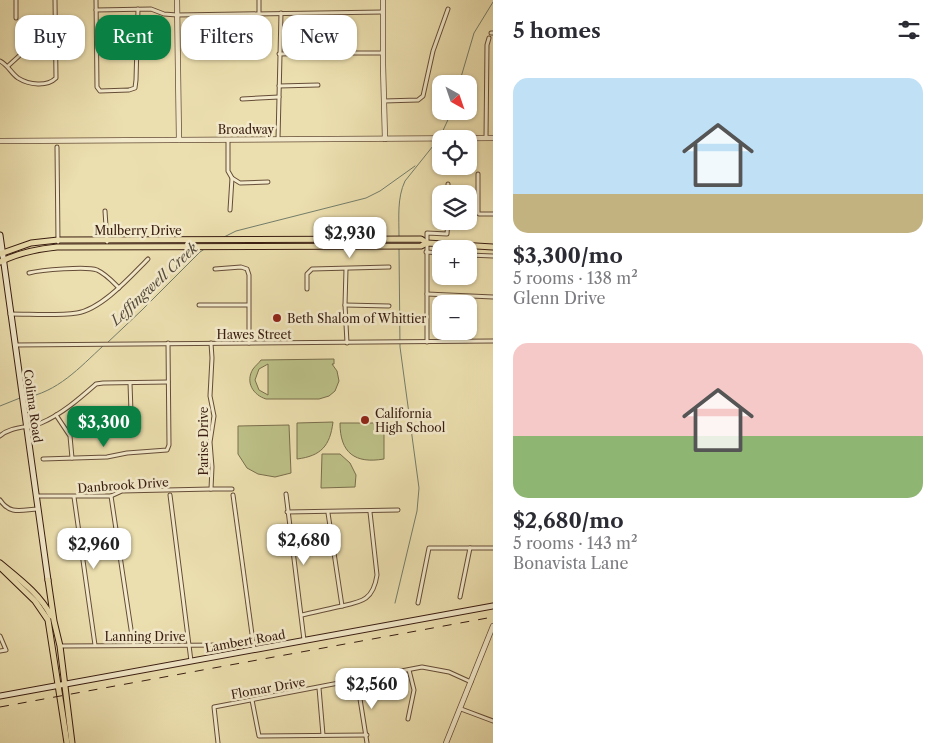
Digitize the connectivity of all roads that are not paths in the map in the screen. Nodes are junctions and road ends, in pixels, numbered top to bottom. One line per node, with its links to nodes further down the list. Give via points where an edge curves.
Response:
1 (16, 0): 13 (street)
2 (55, 0): 22 (street, via 56,78 52,82 34,84 18,78)
3 (96, 0): 9 (street)
4 (177, 0): 14 (street)
5 (259, 0): 12 (street)
6 (383, 0): 10 (street)
7 (138, 9): 9 (street); 9 (street, via 135,88 100,91 97,87); 14 (street)
8 (448, 9): 27 (street, via 422,96 418,100)
9 (96, 10)
10 (383, 12): 11 (street); 17 (street)
11 (281, 13): 12 (street); 18 (street)
12 (259, 14): 14 (street)
13 (16, 15)
14 (177, 15): 34 (street)
15 (489, 38): 30 (street)
16 (357, 53): 17 (street)
17 (383, 53): 27 (street)
18 (279, 54): 19 (street); 24 (street)
19 (282, 54)
20 (15, 60): 22 (street)
21 (0, 61): 22 (street)
22 (8, 66)
23 (318, 85): 24 (street)
24 (279, 86): 25 (street)
25 (279, 97): 26 (street); 32 (street)
26 (242, 99)
27 (384, 101): 33 (street)
28 (432, 138): 33 (street, Broadway)
29 (477, 138): 30 (street, Broadway)
30 (486, 138): 31 (street, Broadway)
31 (493, 138)
32 (278, 139): 33 (street, Broadway); 35 (street, Broadway)
33 (385, 139)
34 (179, 140): 35 (street, Broadway); 36 (street, Broadway)
35 (228, 140): 39 (street, via 228,171)
36 (0, 141)
37 (56, 147): 47 (street)
38 (478, 174): 43 (street, via 478,213)
39 (232, 178): 40 (street, via 240,183); 41 (street)
40 (268, 182)
41 (230, 210)
42 (105, 212): 48 (street)
43 (493, 214)
44 (448, 230): 50 (street, via 448,234 427,233)
45 (0, 235): 57 (main road, Colima Road)
46 (302, 238): 49 (main road, Mulberry Drive, via 227,239); 50 (main road, Mulberry Drive, via 421,239); 51 (main road, via 273,243)
47 (58, 240): 48 (main road, Mulberry Drive); 52 (street); 57 (main road, Mulberry Drive, via 31,243)
48 (107, 240): 49 (main road, Mulberry Drive); 53 (street)
49 (195, 243): 51 (main road, Mulberry Drive); 53 (main road, Mulberry Drive)
50 (427, 243): 51 (main road, Mulberry Drive, via 421,246); 54 (main road, Mulberry Drive); 55 (street)
51 (272, 246)
52 (58, 247): 53 (main road, Mulberry Drive); 61 (main road, Mulberry Drive, via 39,249)
53 (106, 247)
54 (493, 247)
55 (426, 252): 56 (street); 68 (street)
56 (432, 252)
57 (1, 254): 61 (main road, Colima Road)
58 (477, 255): 59 (street)
59 (493, 256)
60 (148, 259): 66 (street)
61 (2, 261): 74 (main road, Colima Road)
62 (389, 267): 64 (street)
63 (215, 269): 71 (street, via 247,269)
64 (346, 269): 67 (street, via 312,269 307,274); 72 (street)
65 (29, 273): 66 (street, via 95,269 105,274)
66 (118, 288): 74 (street, via 101,302 79,313)
67 (307, 289)
68 (427, 294): 69 (street); 77 (street)
69 (493, 297)
70 (199, 305): 71 (street)
71 (248, 305): 76 (street)
72 (345, 305): 73 (street); 80 (street)
73 (389, 306)
74 (10, 314): 81 (main road, Colima Road)
75 (493, 341): 77 (street, Hawes Street)
76 (248, 342): 79 (street, Hawes Street); 80 (street, Hawes Street)
77 (427, 342): 80 (street, Hawes Street)
78 (168, 343): 79 (street, Hawes Street); 81 (street, Hawes Street); 82 (street)
79 (212, 343): 90 (street, Parise Drive)
80 (347, 343)
81 (14, 345): 86 (main road, Colima Road)
82 (168, 382): 83 (street); 88 (street, via 167,450)
83 (130, 383): 84 (street, via 96,384); 85 (street, via 129,415)
84 (56, 415): 86 (street); 88 (street, via 70,436)
85 (104, 420)
86 (27, 426): 87 (street); 95 (main road, Colima Road)
87 (0, 436)
88 (72, 458): 89 (street)
89 (43, 459)
90 (212, 489): 91 (street, Parise Drive); 96 (street, Danbrook Drive, via 122,491)
91 (232, 489)
92 (286, 494): 101 (street)
93 (170, 495): 121 (street)
94 (233, 495): 124 (street)
95 (36, 496): 97 (street, Danbrook Drive); 99 (main road, Colima Road)
96 (111, 496): 97 (street, Danbrook Drive); 120 (street)
97 (74, 497): 119 (street)
98 (0, 500): 99 (street, via 7,509 14,511)
99 (38, 509): 108 (main road, Colima Road)
100 (398, 510): 103 (street)
101 (288, 512): 102 (street); 114 (street)
102 (328, 512): 103 (street); 112 (street)
103 (370, 512): 112 (street, via 376,585 366,599)
104 (470, 548): 105 (street); 109 (street); 111 (street, via 429,548)
105 (493, 548)
106 (0, 562): 110 (main road)
107 (0, 568): 110 (main road)
108 (48, 580): 110 (main road, via 46,593); 115 (main road)
109 (460, 597)
110 (39, 602): 115 (main road)
111 (418, 603)
112 (342, 606): 114 (street)
113 (493, 606): 118 (main road, Lambert Road)
114 (302, 615): 118 (street)
115 (51, 621): 123 (main road); 131 (main road)
116 (493, 626): 129 (street)
117 (0, 636): 125 (street, via 6,650)
118 (304, 640): 124 (main road, Lambert Road)
119 (95, 645): 120 (street, Lanning Drive); 123 (street, Lanning Drive)
120 (134, 645): 121 (street, Lanning Drive)
121 (190, 645): 122 (street, Lanning Drive); 126 (street)
122 (231, 645)
123 (60, 646): 130 (main road)
124 (254, 649): 126 (main road, Lambert Road)
125 (0, 651)
126 (191, 661): 130 (main road, Lambert Road)
127 (409, 670): 128 (street, Flomar Drive); 129 (street, Flomar Drive, via 433,668); 136 (street, via 414,690)
128 (357, 680): 132 (street, Flomar Drive); 139 (street)
129 (471, 682): 135 (street)
130 (65, 684): 131 (main road, Lambert Road); 141 (main road)
131 (57, 685): 133 (main road, Lambert Road); 140 (main road)
132 (319, 688): 134 (street, Flomar Drive); 138 (street)
133 (0, 696)
134 (252, 700): 138 (street, via 259,736); 142 (street, Flomar Drive, via 214,707)
135 (461, 709): 137 (street); 144 (street)
136 (408, 719)
137 (493, 721)
138 (323, 735): 139 (street)
139 (367, 735): 143 (street)
140 (67, 743)
141 (72, 743)
142 (218, 743)
143 (367, 743)
144 (446, 743)

